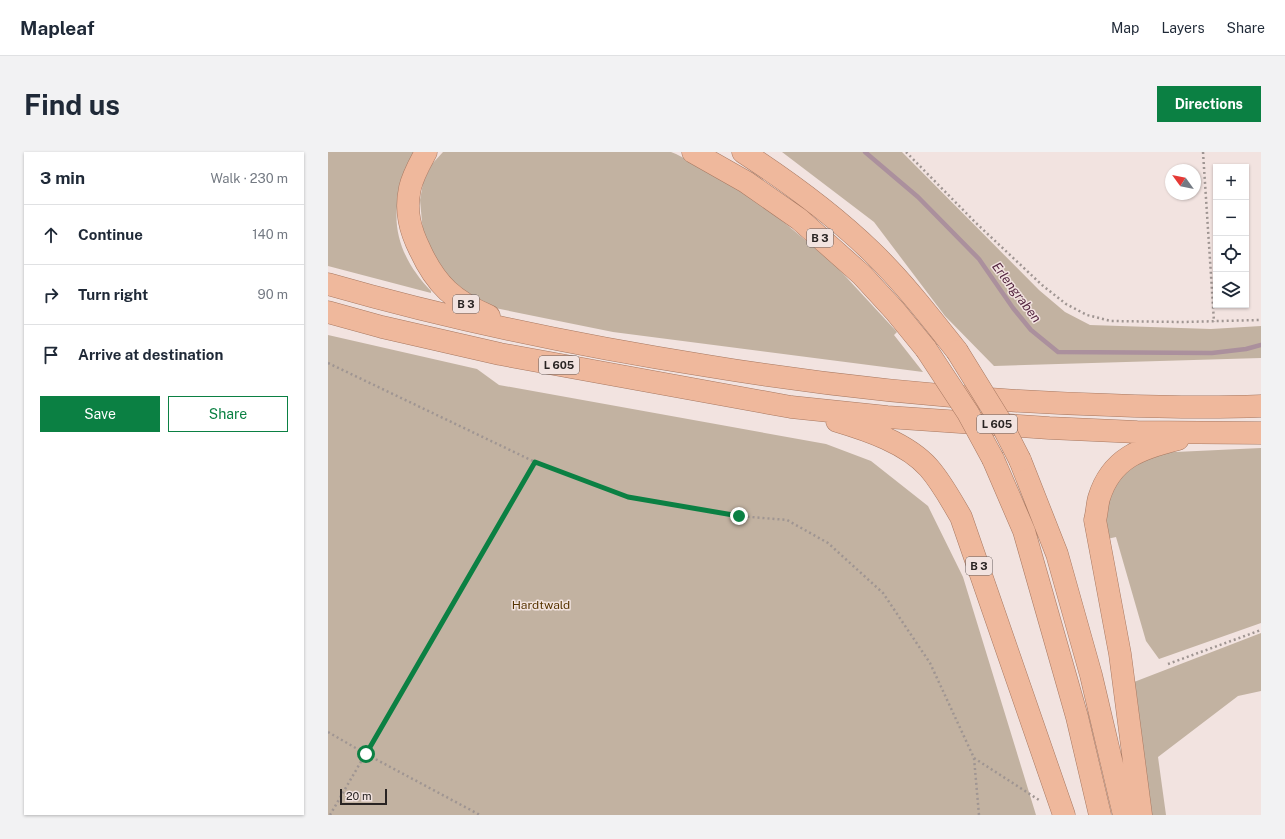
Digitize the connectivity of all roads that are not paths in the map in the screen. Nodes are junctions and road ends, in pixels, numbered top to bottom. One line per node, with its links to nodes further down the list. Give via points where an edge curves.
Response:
1 (426, 152): 6 (highway, B 3, via 410,188 408,209 411,232 429,269 454,296 473,309)
2 (694, 152): 12 (highway, B 3, bridge, via 746,182 799,219 862,275 926,349 968,413 993,458 1024,531 1076,717)
3 (743, 152): 13 (highway, bridge, via 826,211 872,252 916,298 957,352 999,419 1020,460 1058,554 1092,675)
4 (328, 284): 6 (highway)
5 (328, 312): 8 (highway, L 605, via 500,354)
6 (534, 335): 7 (highway, B 3, via 755,374 904,392 1054,403)
7 (1261, 406)
8 (791, 407): 9 (highway, L 605, via 887,417 1048,428); 11 (highway, B 3, via 858,427 887,439 928,467 943,486 961,517)
9 (1202, 433): 10 (highway); 14 (highway, via 1153,445 1128,456 1110,475 1099,498 1096,520 1120,654)
10 (1261, 433)
11 (1064, 815)
12 (1100, 815)
13 (1124, 815)
14 (1141, 815)

